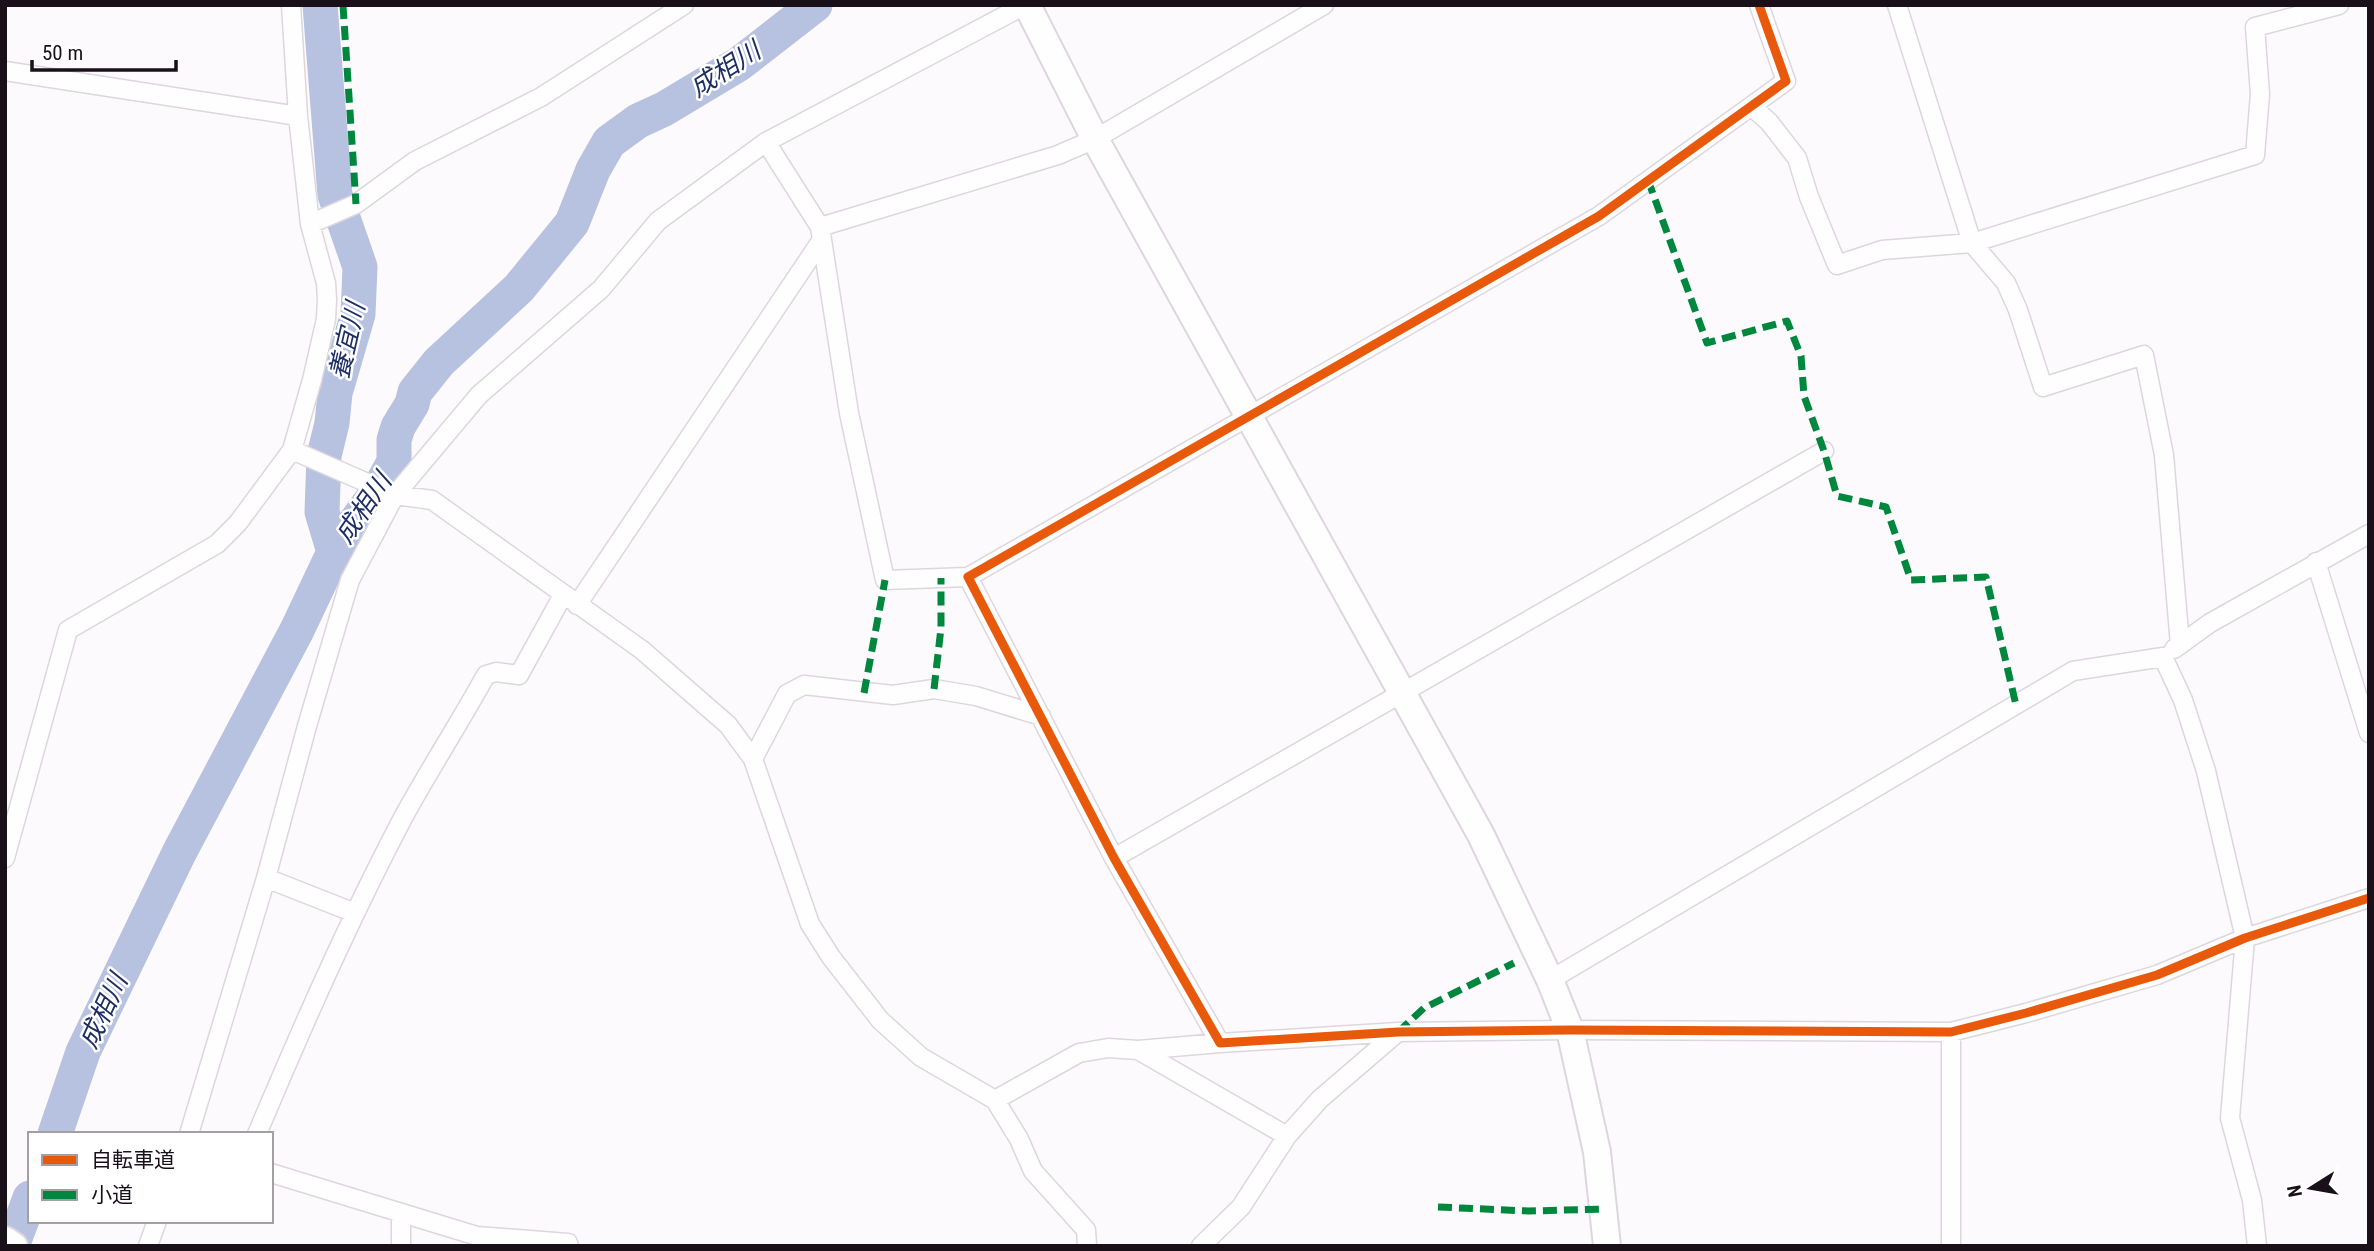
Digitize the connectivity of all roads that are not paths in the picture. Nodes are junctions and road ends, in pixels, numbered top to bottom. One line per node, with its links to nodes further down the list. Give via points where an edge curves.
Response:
1 (291, 5): 10 (street)
2 (684, 5): 13 (street, via 541,97 415,161 356,204)
3 (1026, 5): 11 (street); 12 (street)
4 (1324, 5): 11 (street)
5 (1759, 5): 9 (street, via 1786,81)
6 (1897, 5): 15 (street)
7 (2339, 5): 15 (street, via 2255,27 2260,94 2255,155)
8 (5, 71): 10 (street)
9 (1751, 106): 15 (street, via 1797,158 1837,265 1882,250); 16 (street, via 1599,216)
10 (298, 116): 13 (street)
11 (1095, 139): 14 (street); 16 (street)
12 (766, 142): 14 (street); 19 (street, via 658,222 601,289 479,395)
13 (310, 224): 17 (street, via 326,283 327,309)
14 (821, 234): 22 (street, via 849,413 885,580); 23 (street)
15 (1972, 243): 24 (street, via 2006,283 2043,387 2144,355 2164,455)
16 (1250, 417): 22 (street); 26 (street)
17 (292, 450): 19 (street); 30 (street, via 217,544 68,630)
18 (1824, 451): 26 (street)
19 (395, 495): 23 (street, via 432,500); 32 (street, via 350,580)
20 (2369, 534): 21 (street)
21 (2316, 562): 24 (street); 28 (street)
22 (968, 578): 27 (street)
23 (570, 600): 29 (street, via 676,679 728,725); 34 (street, via 519,675 486,675 406,813)
24 (2180, 645): 25 (street)
25 (2163, 657): 35 (street, via 2207,771); 36 (street, via 2073,671)
26 (1403, 694): 31 (street); 36 (street, via 1481,835)
27 (1041, 716): 29 (street, via 934,689 893,695 804,685 787,694); 31 (street)
28 (2369, 733)
29 (753, 759): 42 (street, via 810,924 831,957 880,1020 921,1057)
30 (5, 858)
31 (1114, 858): 40 (street)
32 (266, 878): 34 (street); 43 (street)
33 (2369, 898): 35 (street)
34 (355, 913): 44 (street)
35 (2245, 938): 39 (street, via 2157,975); 58 (street, via 2230,1118 2252,1200)
36 (1550, 980): 37 (street)
37 (1570, 1030): 38 (street); 39 (street); 56 (street, via 1597,1152)
38 (1398, 1032): 40 (street); 45 (street, via 1320,1099)
39 (1951, 1032): 57 (street)
40 (1220, 1043): 41 (street)
41 (1138, 1049): 42 (street, via 1108,1048 1079,1054); 45 (street)
42 (995, 1100): 54 (street, via 1033,1171 1086,1230)
43 (190, 1132)
44 (258, 1132)
45 (1287, 1136): 55 (street, via 1241,1207)
46 (273, 1174): 47 (street)
47 (401, 1213): 52 (street); 53 (street, via 477,1236)
48 (156, 1223): 51 (street)
49 (5, 1240): 50 (street)
50 (15, 1246)
51 (148, 1246)
52 (401, 1246)
53 (569, 1246)
54 (1087, 1246)
55 (1201, 1246)
56 (1607, 1246)
57 (1951, 1246)
58 (2257, 1246)

